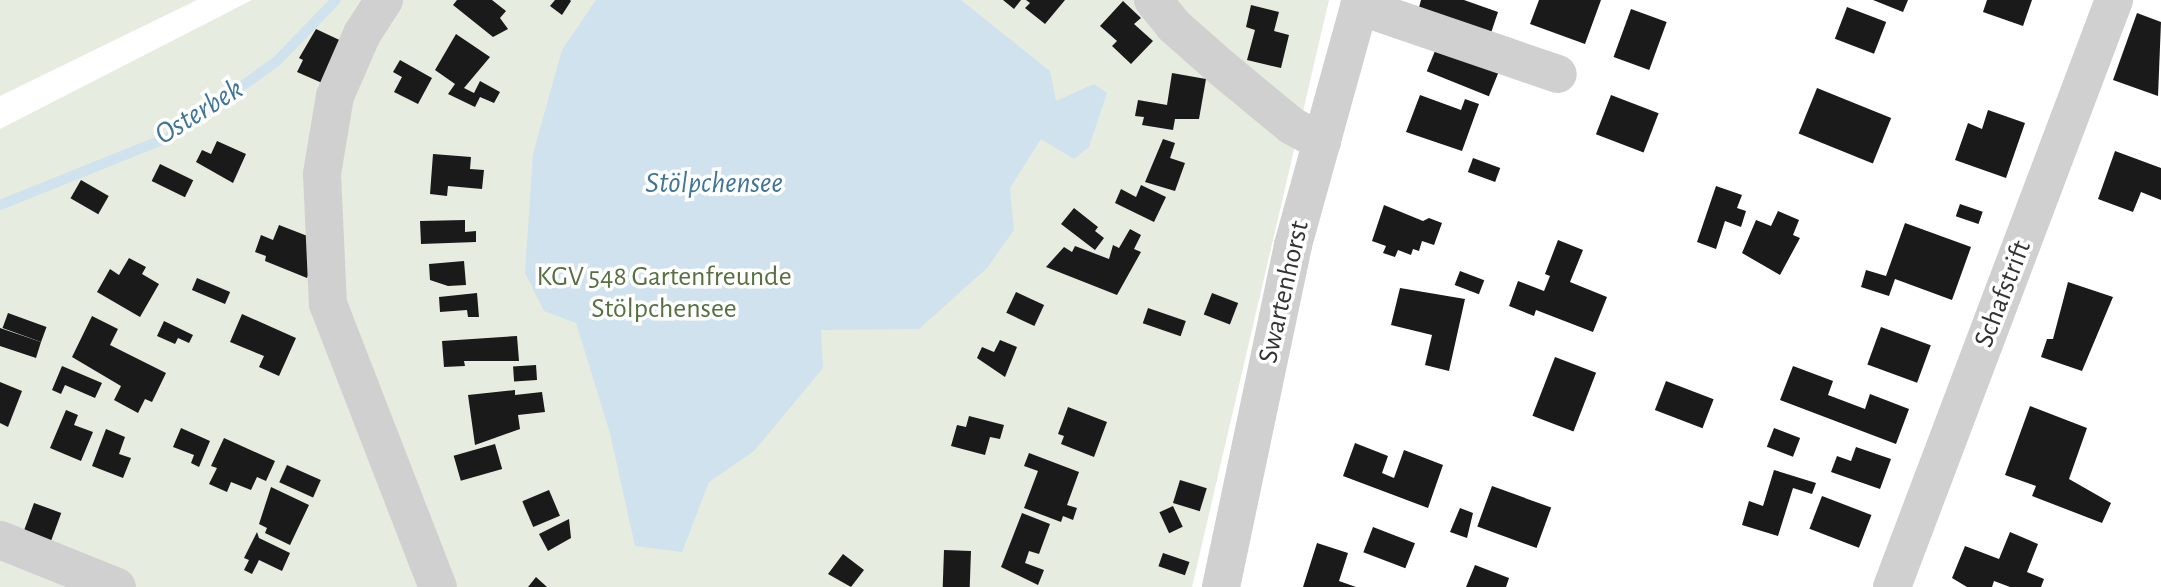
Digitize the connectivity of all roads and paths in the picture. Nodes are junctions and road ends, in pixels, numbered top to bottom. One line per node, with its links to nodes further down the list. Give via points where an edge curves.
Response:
1 (384, 0): 9 (street, via 362,33 335,96 322,174 328,304)
2 (1153, 0): 6 (street, via 1174,26 1223,69 1293,126)
3 (2115, 0): 11 (street, Schafstrift)
4 (1360, 3): 5 (street); 6 (street, Swartenhorst)
5 (1558, 74)
6 (1322, 142): 10 (street, Swartenhorst, via 1293,244)
7 (0, 540): 8 (street)
8 (117, 587)
9 (438, 587)
10 (1221, 587)
11 (1892, 587)

